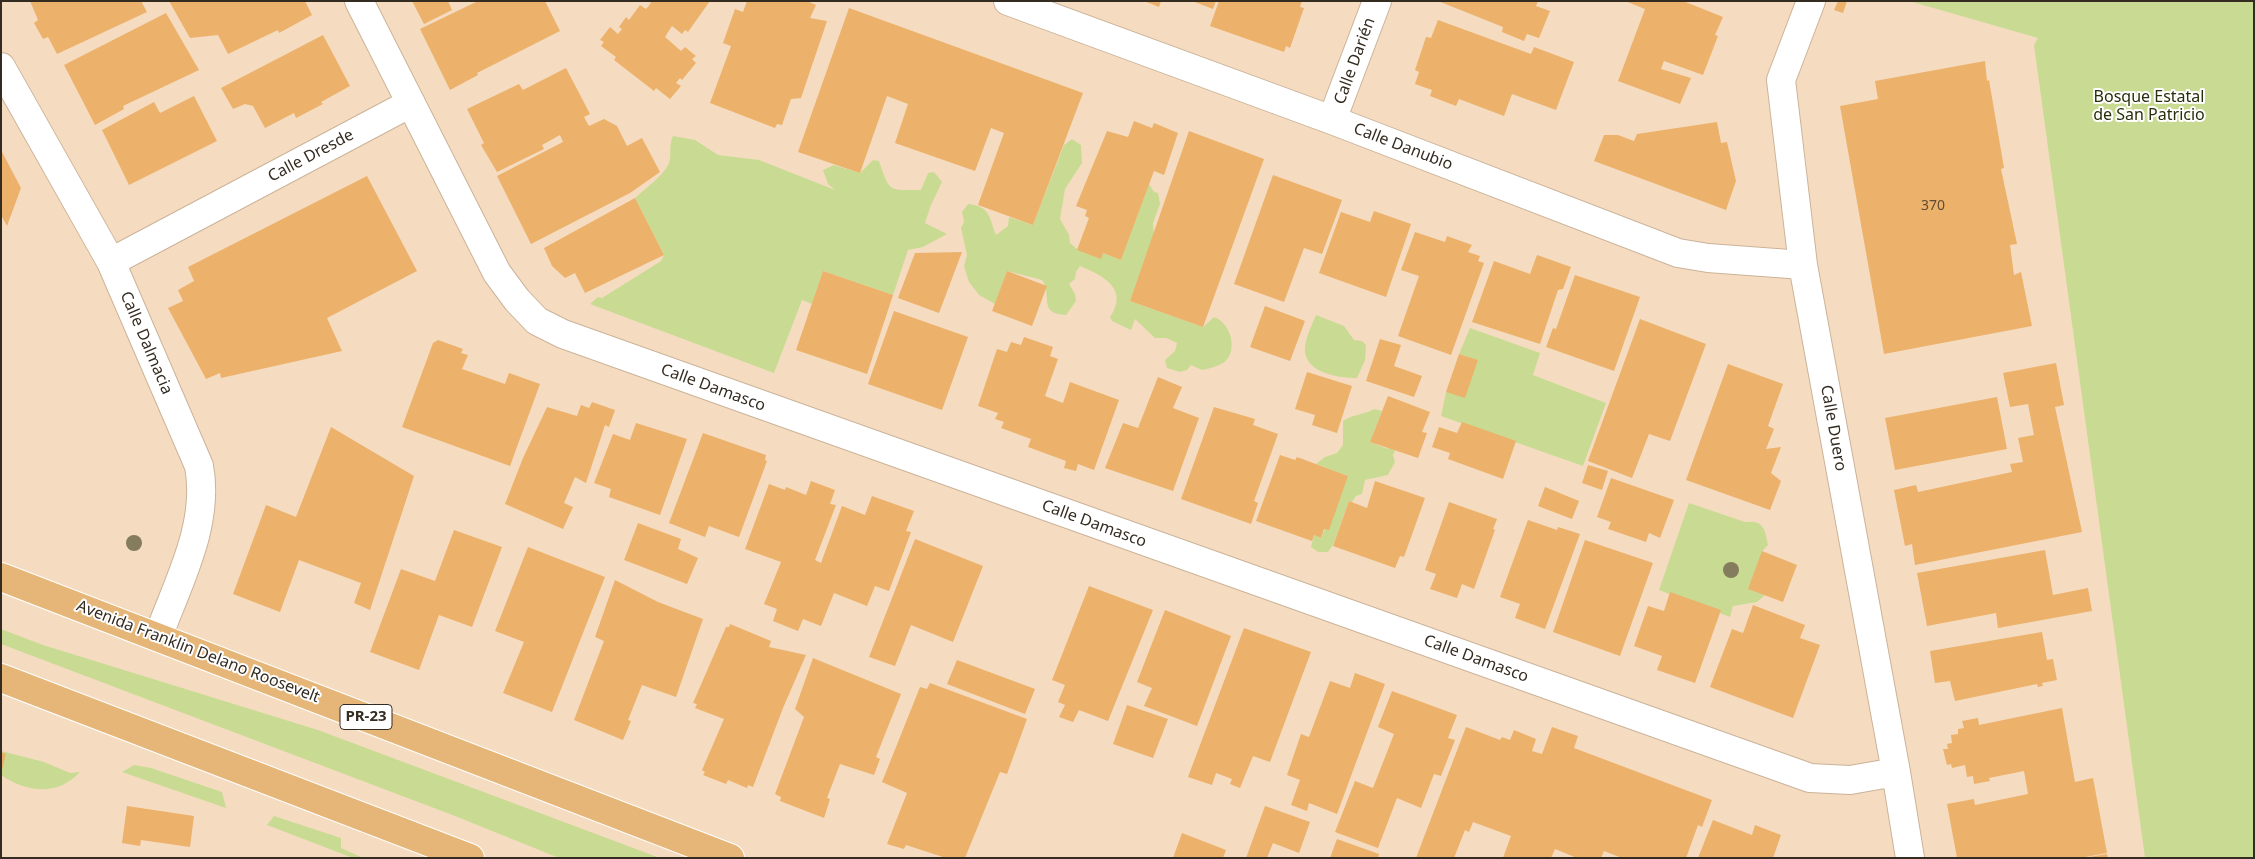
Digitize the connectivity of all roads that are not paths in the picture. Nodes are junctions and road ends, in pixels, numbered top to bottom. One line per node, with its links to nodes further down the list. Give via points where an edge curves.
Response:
1 (359, 1): 6 (street)
2 (1008, 1): 7 (street, Calle Danubio)
3 (1377, 1): 7 (street, Calle Darién)
4 (1811, 1): 9 (street, Calle Duero, via 1781,80)
5 (1, 67): 8 (street, Calle Dalmacia)
6 (411, 103): 8 (street, Calle Dresde); 13 (street, Calle Damasco, via 497,273 537,321 563,334 1810,778 1850,780)
7 (1332, 120): 9 (street, Calle Danubio, via 1678,253)
8 (111, 262): 11 (street, Calle Dalmacia, via 199,466 202,484 196,534)
9 (1803, 265): 13 (street, Calle Duero)
10 (1, 577): 11 (main road, Avenida Franklin Delano Roosevelt / PR-23)
11 (158, 637): 15 (main road, Avenida Franklin Delano Roosevelt / PR-23)
12 (1, 678): 14 (main road)
13 (1896, 772): 16 (street, Calle Duero)
14 (470, 858)
15 (730, 858)
16 (1910, 858)

